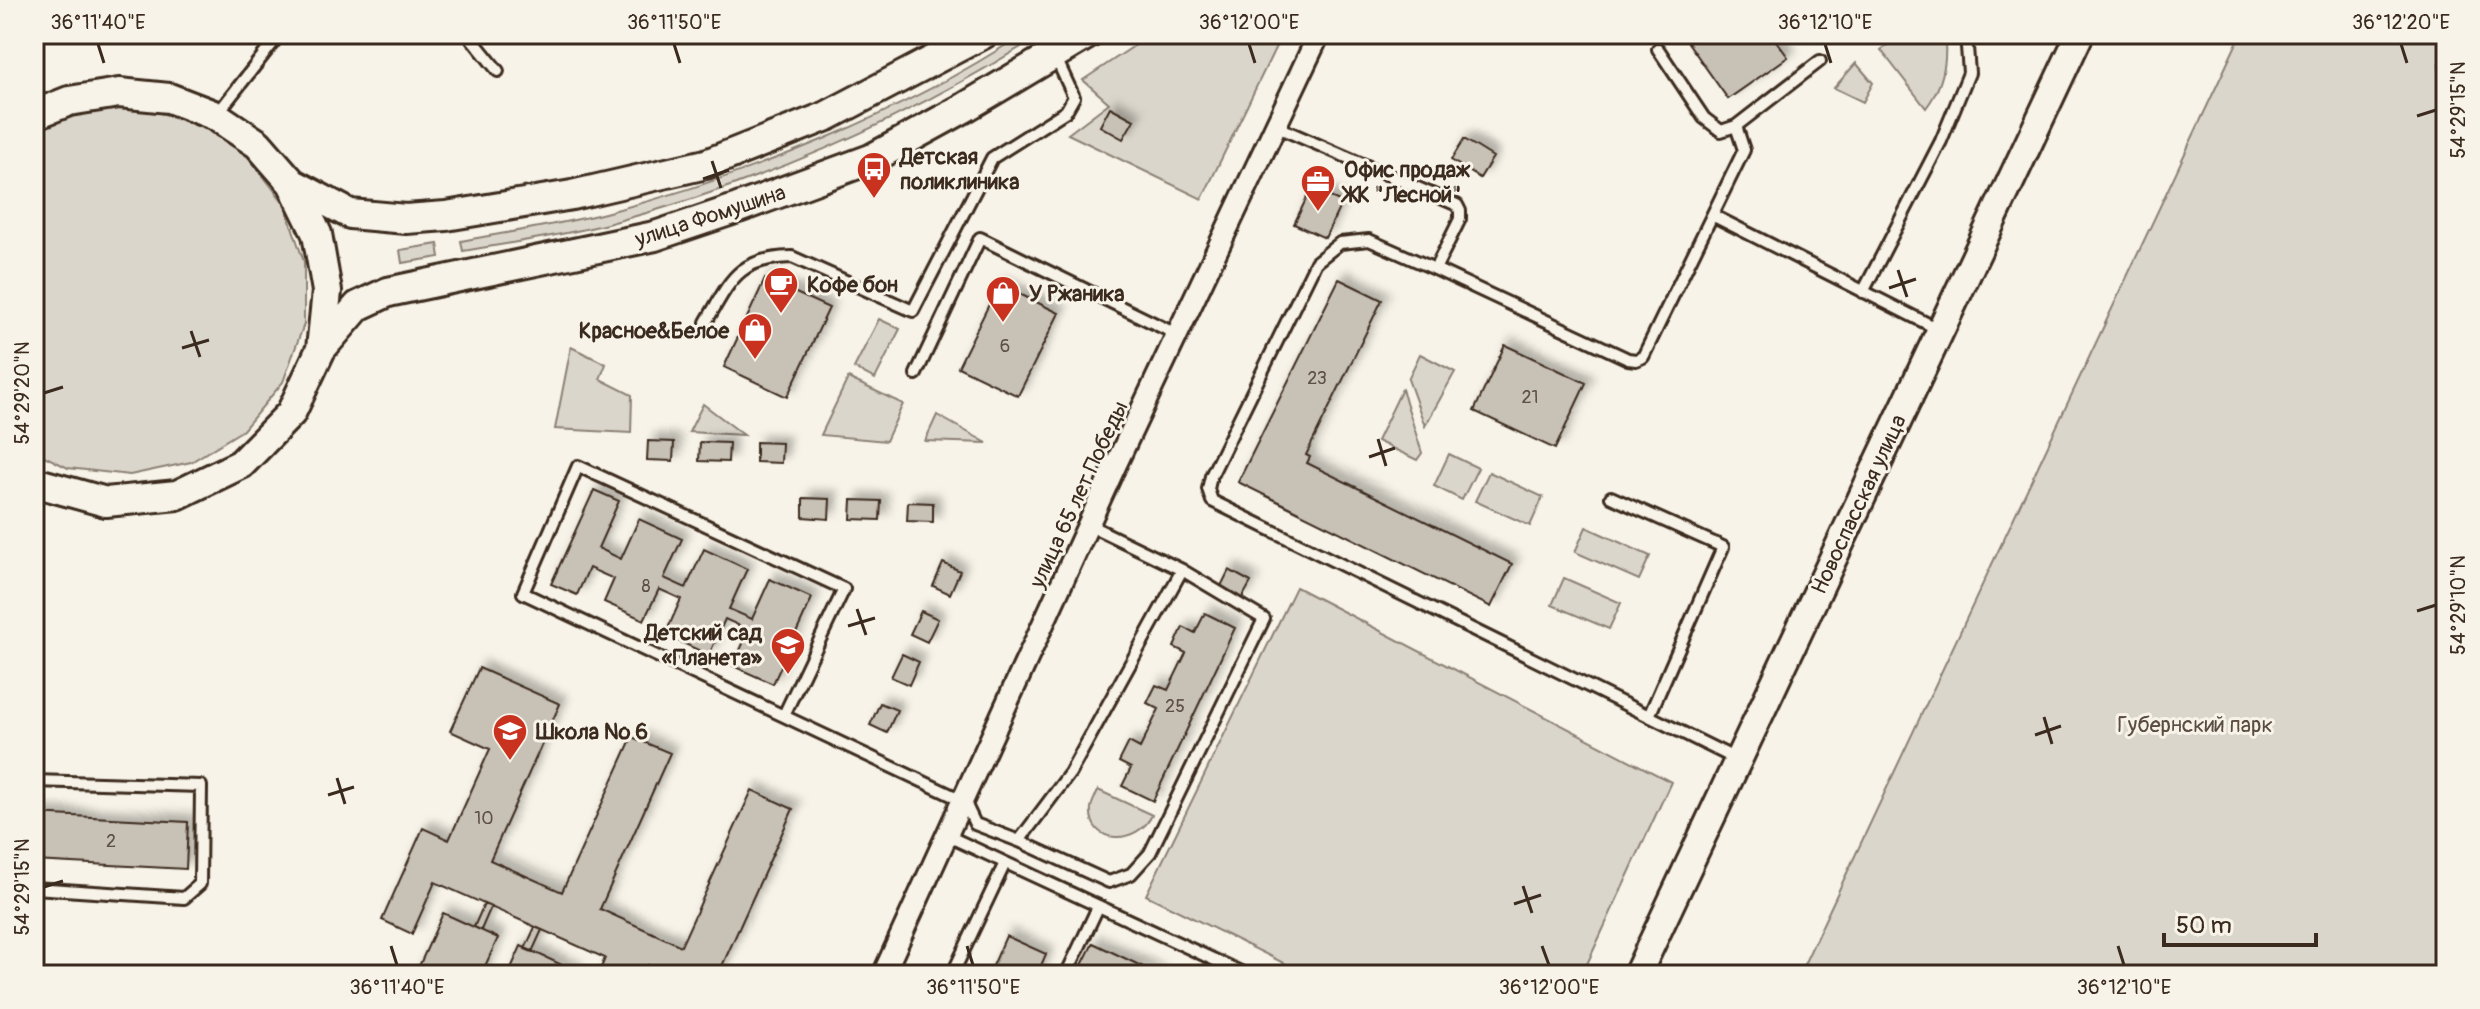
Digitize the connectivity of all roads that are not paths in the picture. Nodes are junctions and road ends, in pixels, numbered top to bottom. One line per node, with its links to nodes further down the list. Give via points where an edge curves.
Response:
1 (280, 34): 13 (lane)
2 (468, 34): 11 (lane)
3 (983, 34): 16 (main road, via 827,116 719,159 572,195 406,219 350,214)
4 (1088, 34): 9 (main road, улица Фомушина)
5 (1319, 34): 14 (street, улица 65 лет Победы)
6 (1966, 34): 19 (lane, via 1969,73 1941,141)
7 (2080, 34): 21 (street, Новоспасская улица)
8 (1658, 49): 15 (lane, via 1704,118 1721,131)
9 (1054, 54): 20 (lane, via 1073,103 992,158 913,311 792,257 772,258 734,276); 23 (main road, улица Фомушина, via 871,159 655,236 388,292 358,306)
10 (1820, 61): 15 (lane)
11 (498, 71)
12 (34, 115): 13 (main road, via 69,101 119,93 169,98)
13 (216, 116): 16 (main road, via 258,144)
14 (1275, 126): 18 (lane, via 1457,205 1460,219); 22 (street, улица 65 лет Победы)
15 (1736, 126): 17 (lane, via 1744,150)
16 (292, 183): 23 (main road, via 317,234 327,291)
17 (1714, 216): 18 (lane, via 1643,357 1636,360); 19 (lane)
18 (1435, 269): 29 (lane, via 1369,240 1340,243 1316,262 1211,476 1212,501)
19 (1863, 292): 21 (lane)
20 (706, 322)
21 (1940, 329): 31 (street, Новоспасская улица)
22 (1179, 335): 24 (lane, via 980,238); 27 (street, улица 65 лет Победы)
23 (321, 349): 25 (main road, via 291,413 241,464 203,483 177,495 106,502)
24 (916, 374)
25 (35, 484)
26 (1611, 497): 29 (lane, via 1723,547 1649,716)
27 (1089, 525): 28 (lane); 33 (street, улица 65 лет Победы)
28 (1182, 570): 35 (lane, via 1070,773); 35 (lane, via 1264,619 1150,853 1131,874 1109,882)
29 (1640, 712): 31 (lane)
30 (784, 715): 30 (lane, via 523,593 578,466 844,589); 33 (lane)
31 (1737, 759): 43 (street, Новоспасская улица)
32 (34, 781): 37 (lane, via 201,786 200,884 184,898)
33 (964, 801): 34 (street, улица 65 лет Победы); 35 (lane, via 975,824)
34 (948, 836): 36 (lane); 39 (street, улица 65 лет Победы)
35 (1019, 841)
36 (1005, 863): 38 (lane); 40 (lane)
37 (34, 888)
38 (1098, 907): 41 (lane); 42 (lane)
39 (883, 975)
40 (952, 975)
41 (1066, 975)
42 (1247, 975)
43 (1637, 975)

